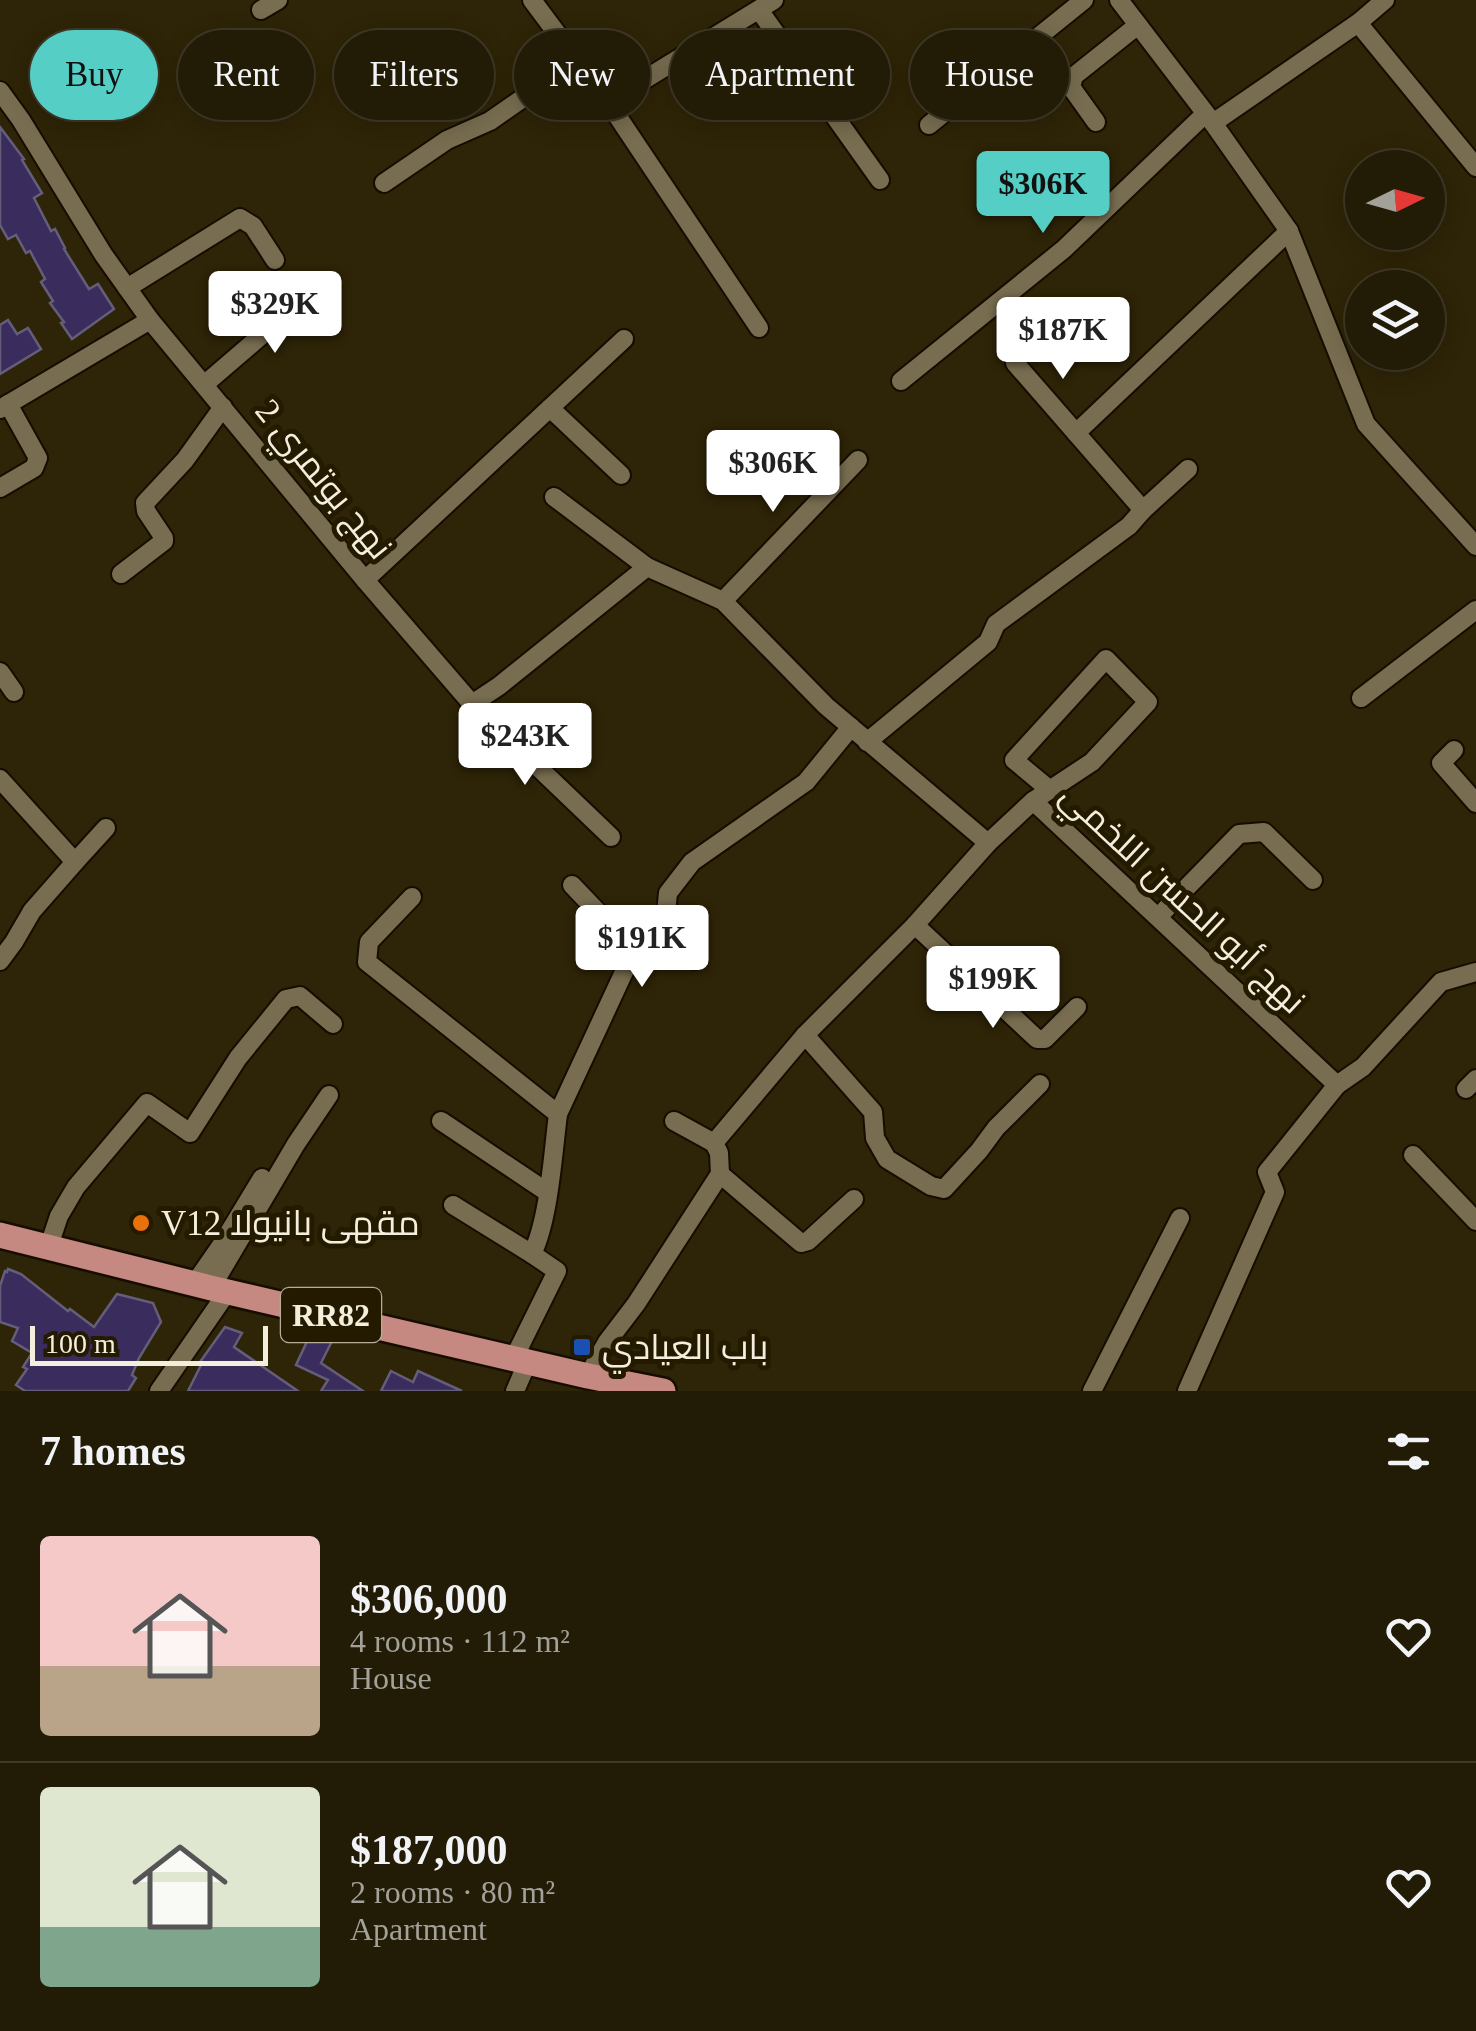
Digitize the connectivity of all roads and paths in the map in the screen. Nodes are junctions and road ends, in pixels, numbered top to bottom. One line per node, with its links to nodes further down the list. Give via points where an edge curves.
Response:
1 (278, 0): 7 (street)
2 (532, 0): 10 (street)
3 (1084, 0): 17 (street)
4 (1119, 0): 9 (street)
5 (1385, 0): 8 (street)
6 (766, 5): 11 (street); 19 (street)
7 (261, 10)
8 (1358, 23): 14 (street); 18 (street)
9 (1138, 25): 14 (street); 16 (street, via 1074,76 1071,87)
10 (554, 30)
11 (650, 76)
12 (0, 91): 23 (street, نهج بوتمري 2)
13 (514, 105): 20 (street)
14 (1209, 119): 21 (street); 29 (street, via 1064,250)
15 (620, 120): 26 (street)
16 (1096, 122)
17 (929, 125)
18 (1476, 167)
19 (880, 180)
20 (384, 183)
21 (1289, 230): 34 (street); 41 (street, via 1366,424)
22 (275, 260): 23 (street, via 240,218)
23 (126, 288): 25 (street, نهج بوتمري 2)
24 (313, 290): 30 (street)
25 (150, 320): 30 (street, نهج بوتمري 2); 31 (street)
26 (759, 328)
27 (624, 339): 33 (street)
28 (1015, 362): 34 (street)
29 (901, 381)
30 (204, 384): 32 (street, نهج بوتمري 2)
31 (4, 407): 38 (street, via 38,458 34,468)
32 (222, 407): 43 (street, via 185,460 144,502 164,541); 44 (street, نهج بوتمري 2)
33 (550, 408): 37 (street); 44 (street)
34 (1076, 433): 40 (street)
35 (858, 460): 45 (street)
36 (1188, 469): 40 (street)
37 (621, 475)
38 (0, 488)
39 (554, 497): 42 (street)
40 (1143, 510): 52 (street, via 996,624 988,642)
41 (1476, 546)
42 (647, 567): 45 (street); 50 (street)
43 (120, 574)
44 (365, 580): 50 (street, نهج بوتمري 2)
45 (723, 601): 51 (street)
46 (1476, 610): 49 (street)
47 (0, 672): 48 (street)
48 (14, 692)
49 (1361, 698)
50 (472, 704): 58 (street, نهج بوتمري 2)
51 (850, 727): 52 (street); 66 (street, via 806,782 692,862 668,894 669,933)
52 (866, 742): 59 (street)
53 (1454, 750): 56 (street, via 1441,762)
54 (0, 779): 60 (street)
55 (1042, 795): 55 (street, via 1092,762 1148,702 1106,659 1014,760); 59 (street, نهج أبو الحسن اللخمي); 64 (street, نهج أبو الحسن اللخمي)
56 (1476, 803)
57 (106, 828): 60 (street)
58 (610, 837)
59 (988, 843): 65 (street, نهج أبو الحسن اللخمي)
60 (76, 862): 67 (street, via 32,911)
61 (1313, 880): 64 (street, via 1264,832 1240,834)
62 (572, 885): 75 (street, via 614,928 630,959)
63 (412, 897): 75 (street, via 369,942 367,962)
64 (1160, 916): 73 (street, نهج أبو الحسن اللخمي)
65 (915, 925): 69 (street, via 1037,1039 1046,1040); 71 (street, نهج أبو الحسن اللخمي)
66 (694, 960)
67 (0, 962)
68 (1476, 972): 73 (street, via 1441,982 1363,1067)
69 (1076, 1007)
70 (333, 1024): 88 (street, via 300,996 286,998 190,1133 146,1103 76,1187)
71 (804, 1035): 72 (street, via 874,1112 875,1138 887,1159 944,1189); 79 (street, نهج أبو الحسن اللخمي)
72 (1040, 1084)
73 (1337, 1085): 97 (street, via 1267,1172 1275,1192)
74 (329, 1095): 90 (street)
75 (558, 1114): 82 (street)
76 (442, 1120): 82 (street)
77 (674, 1121): 79 (street)
78 (292, 1128): 90 (street, via 222,1244)
79 (714, 1143): 81 (street)
80 (1413, 1155): 86 (street)
81 (720, 1174): 83 (street, via 802,1243); 92 (street)
82 (547, 1192): 89 (street)
83 (854, 1199)
84 (453, 1205): 89 (street)
85 (1180, 1218): 96 (street)
86 (1476, 1220)
87 (0, 1235): 88 (main road, RR82)
88 (49, 1246): 90 (main road, RR82)
89 (532, 1254): 91 (street, via 558,1272)
90 (212, 1287): 91 (main road, RR82); 93 (street)
91 (521, 1359): 92 (main road, RR82); 94 (street)
92 (588, 1376): 95 (main road, RR82)
93 (159, 1391)
94 (515, 1391)
95 (663, 1391)
96 (1092, 1391)
97 (1187, 1391)

